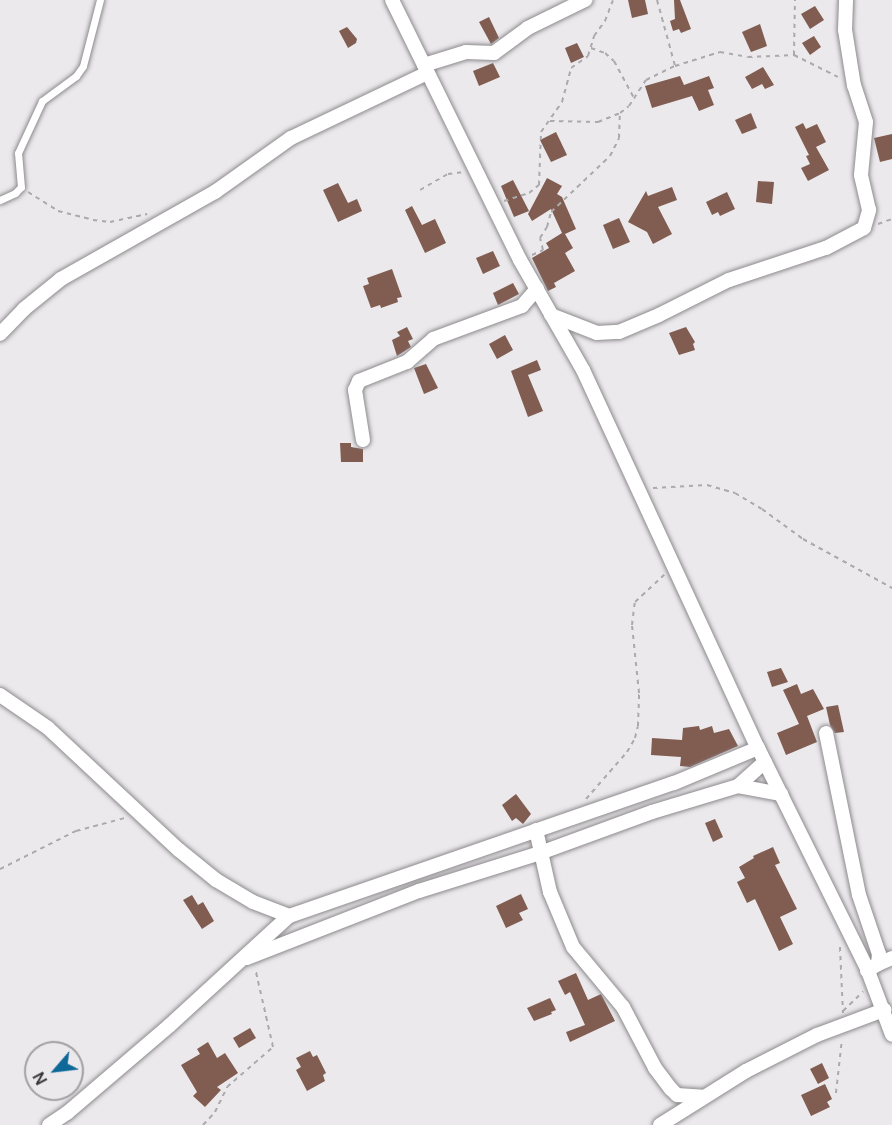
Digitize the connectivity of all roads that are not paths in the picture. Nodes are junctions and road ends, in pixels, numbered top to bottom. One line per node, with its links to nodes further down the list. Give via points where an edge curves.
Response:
1 (100, 0): 6 (lane, via 83,66 76,76 42,101 18,153 21,187)
2 (392, 0): 5 (street)
3 (585, 0): 5 (street, via 528,28 494,53 466,52)
4 (846, 0): 8 (street, via 845,30 854,86 866,122 861,176 869,210 864,228 826,248 729,280 619,332 597,333)
5 (425, 69): 7 (street); 9 (street, via 291,138 215,192 61,279)
6 (0, 200)
7 (537, 289): 8 (street); 10 (street, via 522,306 433,339 407,362 359,381 356,390)
8 (551, 315): 13 (street, via 583,370 640,489)
9 (0, 334)
10 (363, 440)
11 (0, 695): 19 (street, via 48,728 216,880 253,902)
12 (826, 733): 22 (street, via 859,895 879,954)
13 (758, 748): 14 (street); 17 (street, via 674,783)
14 (765, 762): 15 (street); 16 (street)
15 (738, 786): 16 (street); 18 (street)
16 (781, 794): 22 (street)
17 (536, 830): 18 (street); 19 (street)
18 (540, 853): 20 (street, via 419,891); 25 (street, via 550,892 573,947 623,1007 670,1089 677,1095)
19 (289, 916): 20 (street)
20 (247, 958): 26 (street)
21 (892, 958): 22 (street)
22 (872, 973): 23 (street)
23 (884, 1010): 24 (street); 25 (street, via 843,1019)
24 (892, 1035)
25 (703, 1097): 27 (street)
26 (49, 1125)
27 (660, 1125)

